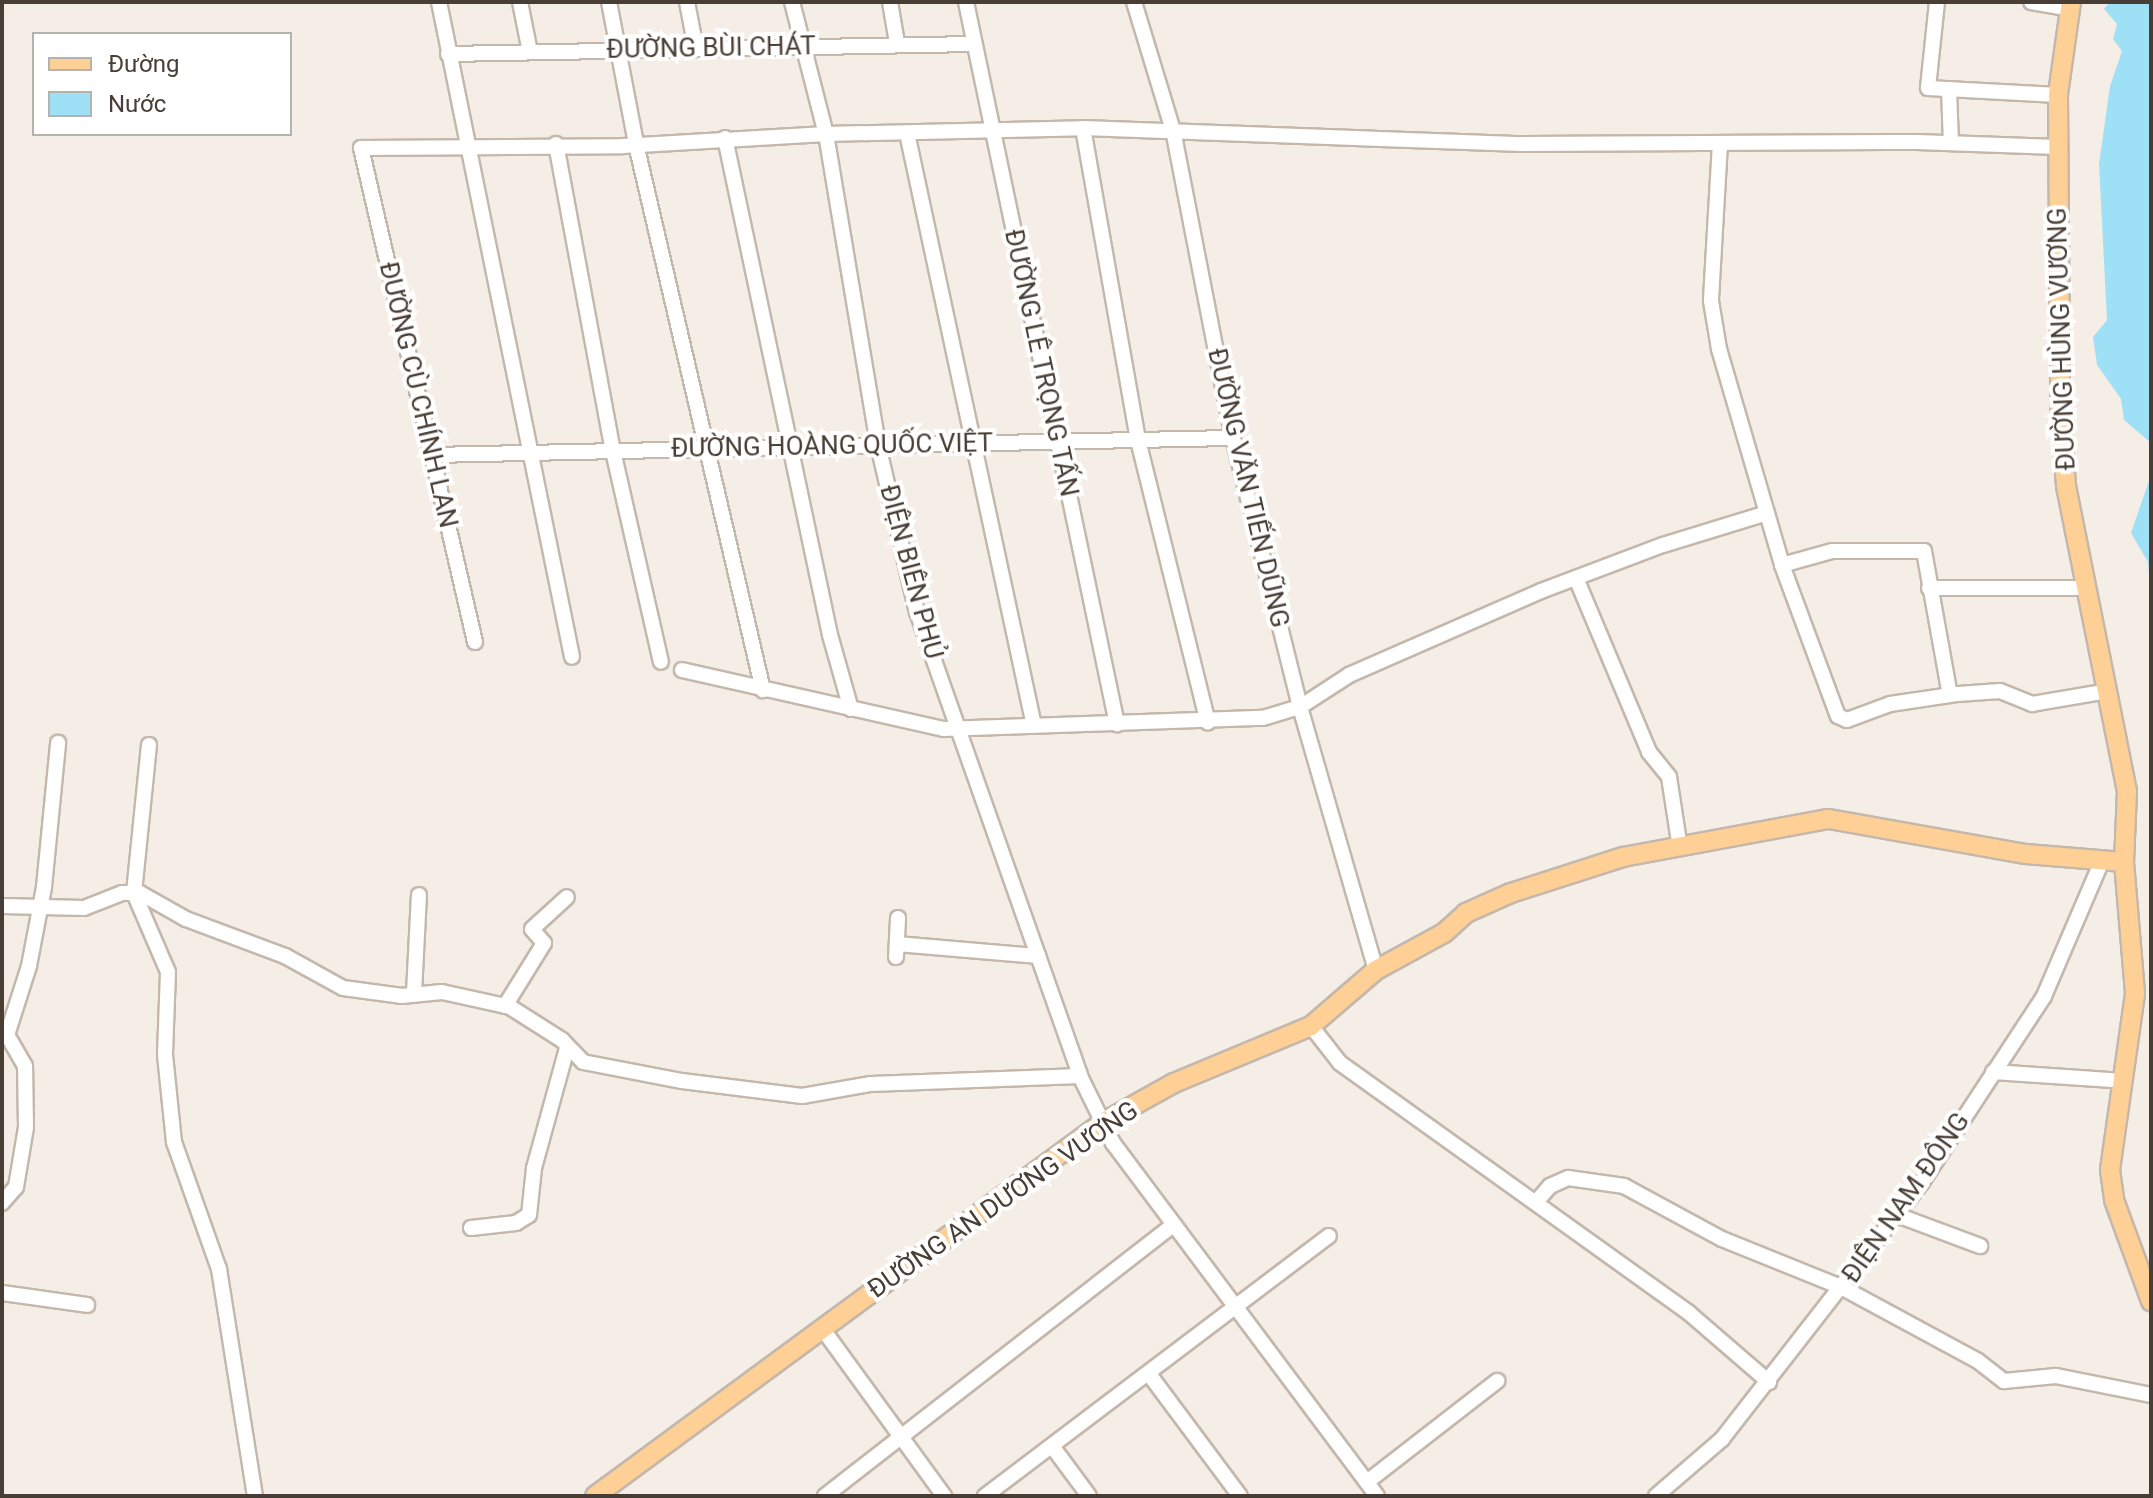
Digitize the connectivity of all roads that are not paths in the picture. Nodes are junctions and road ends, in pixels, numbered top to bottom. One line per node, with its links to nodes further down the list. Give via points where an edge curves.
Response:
1 (439, 2): 18 (street)
2 (520, 2): 17 (street)
3 (609, 2): 16 (street)
4 (687, 2): 15 (street)
5 (792, 2): 14 (street, ĐIỆN BIÊN PHỦ)
6 (890, 2): 12 (street)
7 (966, 2): 13 (street, ĐƯỜNG LÊ TRỌNG TẤN)
8 (1134, 2): 22 (street, ĐƯỜNG VĂN TIẾN DŨNG)
9 (1937, 2): 19 (street, via 1928,88)
10 (2031, 2): 11 (street)
11 (2070, 5): 20 (main road, ĐƯỜNG HÙNG VƯƠNG)
12 (897, 43): 13 (street, ĐƯỜNG BÙI CHÁT); 14 (street, ĐƯỜNG BÙI CHÁT)
13 (974, 44): 23 (street, ĐƯỜNG LÊ TRỌNG TẤN)
14 (803, 46): 15 (street, ĐƯỜNG BÙI CHÁT); 25 (street, ĐIỆN BIÊN PHỦ)
15 (696, 49): 16 (street, ĐƯỜNG BÙI CHÁT)
16 (618, 50): 17 (street, ĐƯỜNG BÙI CHÁT); 31 (street)
17 (530, 52): 18 (street, ĐƯỜNG BÙI CHÁT)
18 (448, 54): 29 (street)
19 (1949, 89): 20 (street); 28 (street)
20 (2058, 95): 32 (main road, ĐƯỜNG HÙNG VƯƠNG)
21 (1083, 128): 22 (street); 23 (street); 34 (street)
22 (1173, 130): 27 (street, via 1523,144); 33 (street, ĐƯỜNG VĂN TIẾN DŨNG)
23 (993, 131): 24 (street); 35 (street, ĐƯỜNG LÊ TRỌNG TẤN)
24 (907, 133): 25 (street); 36 (street)
25 (826, 134): 26 (street); 37 (street, ĐIỆN BIÊN PHỦ)
26 (725, 138): 31 (street); 38 (street)
27 (1720, 143): 28 (street); 43 (street, via 1711,301 1719,349)
28 (1951, 143): 32 (street)
29 (465, 144): 30 (street); 41 (street); 42 (street, ĐƯỜNG CÙ CHÍNH LAN, via 361,148)
30 (556, 144): 31 (street); 40 (street)
31 (636, 144): 39 (street)
32 (2057, 147): 47 (main road, ĐƯỜNG HÙNG VƯƠNG, via 2060,402 2066,486)
33 (1233, 438): 34 (street, ĐƯỜNG HOÀNG QUỐC VIỆT); 55 (street, ĐƯỜNG VĂN TIẾN DŨNG)
34 (1138, 440): 35 (street, ĐƯỜNG HOÀNG QUỐC VIỆT); 57 (street)
35 (1057, 442): 36 (street, ĐƯỜNG HOÀNG QUỐC VIỆT); 58 (street, ĐƯỜNG LÊ TRỌNG TẤN)
36 (975, 443): 37 (street, ĐƯỜNG HOÀNG QUỐC VIỆT); 59 (street)
37 (878, 445): 38 (street, ĐƯỜNG HOÀNG QUỐC VIỆT); 60 (street, ĐIỆN BIÊN PHỦ, via 917,612)
38 (793, 447): 39 (street, ĐƯỜNG HOÀNG QUỐC VIỆT); 56 (street, via 830,635)
39 (708, 449): 40 (street, ĐƯỜNG HOÀNG QUỐC VIỆT); 52 (street)
40 (613, 451): 41 (street, ĐƯỜNG HOÀNG QUỐC VIỆT); 50 (street)
41 (529, 453): 42 (street, ĐƯỜNG HOÀNG QUỐC VIỆT); 49 (street)
42 (432, 455): 48 (street, ĐƯỜNG CÙ CHÍNH LAN)
43 (1767, 513): 44 (street); 45 (street)
44 (1782, 565): 46 (street, via 1832,551 1917,549 1926,556); 54 (street, via 1840,718)
45 (1576, 578): 55 (street, via 1349,675); 63 (street, via 1649,752 1669,777)
46 (1929, 588): 47 (street); 54 (street)
47 (2086, 588): 53 (main road, ĐƯỜNG HÙNG VƯƠNG)
48 (475, 642)
49 (572, 657)
50 (661, 662)
51 (682, 670): 52 (street)
52 (763, 690): 56 (street)
53 (2108, 691): 54 (street, via 2032,704 2000,691); 64 (main road, ĐƯỜNG HÙNG VƯƠNG, via 2127,791)
54 (1950, 695)
55 (1300, 707): 57 (street, via 1263,718); 73 (street, ĐƯỜNG VĂN TIẾN DŨNG)
56 (851, 709): 60 (street)
57 (1208, 722): 58 (street)
58 (1117, 724): 59 (street)
59 (1034, 726): 60 (street)
60 (959, 730): 72 (street, ĐIỆN BIÊN PHỦ)
61 (58, 743): 70 (street, via 53,830)
62 (149, 745): 66 (street)
63 (1680, 848): 65 (main road, ĐƯỜNG AN DƯƠNG VƯƠNG, via 1829,819); 73 (main road, ĐƯỜNG AN DƯƠNG VƯƠNG, via 1623,857 1511,893 1466,913 1444,933)
64 (2124, 862): 65 (main road, ĐƯỜNG AN DƯƠNG VƯƠNG); 80 (main road, ĐƯỜNG HÙNG VƯƠNG, via 2135,994)
65 (2101, 863): 78 (street, ĐIỆN NAM ĐÔNG, via 2044,996)
66 (134, 893): 70 (street, via 84,908); 74 (street, via 186,919 245,938 343,988); 102 (street, via 168,972 165,1055 174,1142 219,1269)
67 (419, 895): 74 (street)
68 (567, 897): 75 (street, via 532,929 544,943)
69 (2, 906): 70 (street)
70 (40, 908): 83 (street, via 7,1035 25,1066 26,1127 16,1187)
71 (898, 918): 72 (street, via 896,950)
72 (1038, 956): 79 (street, ĐIỆN BIÊN PHỦ)
73 (1376, 970): 76 (main road, ĐƯỜNG AN DƯƠNG VƯƠNG)
74 (414, 993): 75 (street, via 442,992)
75 (505, 1006): 77 (street)
76 (1311, 1026): 81 (main road, ĐƯỜNG AN DƯƠNG VƯƠNG, via 1174,1083); 82 (street, via 1340,1063)
77 (567, 1048): 79 (street, via 583,1062 802,1096 871,1084); 86 (street, via 534,1168 529,1215 523,1222)
78 (1993, 1072): 80 (street); 84 (street, ĐIỆN NAM ĐÔNG)
79 (1080, 1076): 81 (street, ĐIỆN BIÊN PHỦ)
80 (2124, 1081): 91 (main road, ĐƯỜNG HÙNG VƯƠNG, via 2110,1170 2114,1200)
81 (1102, 1123): 85 (street, ĐIỆN BIÊN PHỦ); 94 (main road, ĐƯỜNG AN DƯƠNG VƯƠNG)
82 (1537, 1201): 89 (street, via 1550,1186 1568,1178 1624,1186 1722,1239); 97 (street, via 1689,1313)
83 (2, 1203)
84 (1897, 1215): 88 (street); 89 (street, ĐIỆN NAM ĐÔNG)
85 (1174, 1224): 93 (street, ĐIỆN BIÊN PHỦ); 99 (street)
86 (471, 1228)
87 (1329, 1236): 93 (street)
88 (1980, 1246)
89 (1843, 1288): 97 (street, ĐIỆN NAM ĐÔNG); 98 (street, via 1978,1361 2004,1381 2056,1376)
90 (2, 1293): 92 (street)
91 (2151, 1301)
92 (87, 1305)
93 (1236, 1306): 95 (street); 101 (street, ĐIỆN BIÊN PHỦ)
94 (822, 1328): 99 (street); 103 (main road, ĐƯỜNG AN DƯƠNG VƯƠNG)
95 (1149, 1374): 100 (street); 108 (street)
96 (1497, 1381): 101 (street)
97 (1769, 1382): 110 (street, ĐIỆN NAM ĐÔNG, via 1722,1439)
98 (2151, 1395)
99 (904, 1438): 104 (street); 105 (street)
100 (1052, 1446): 106 (street); 107 (street)
101 (1367, 1482): 109 (street, ĐIỆN BIÊN PHỦ)
102 (255, 1496)
103 (595, 1496)
104 (825, 1496)
105 (944, 1496)
106 (985, 1496)
107 (1089, 1496)
108 (1240, 1496)
109 (1377, 1496)
110 (1656, 1496)

